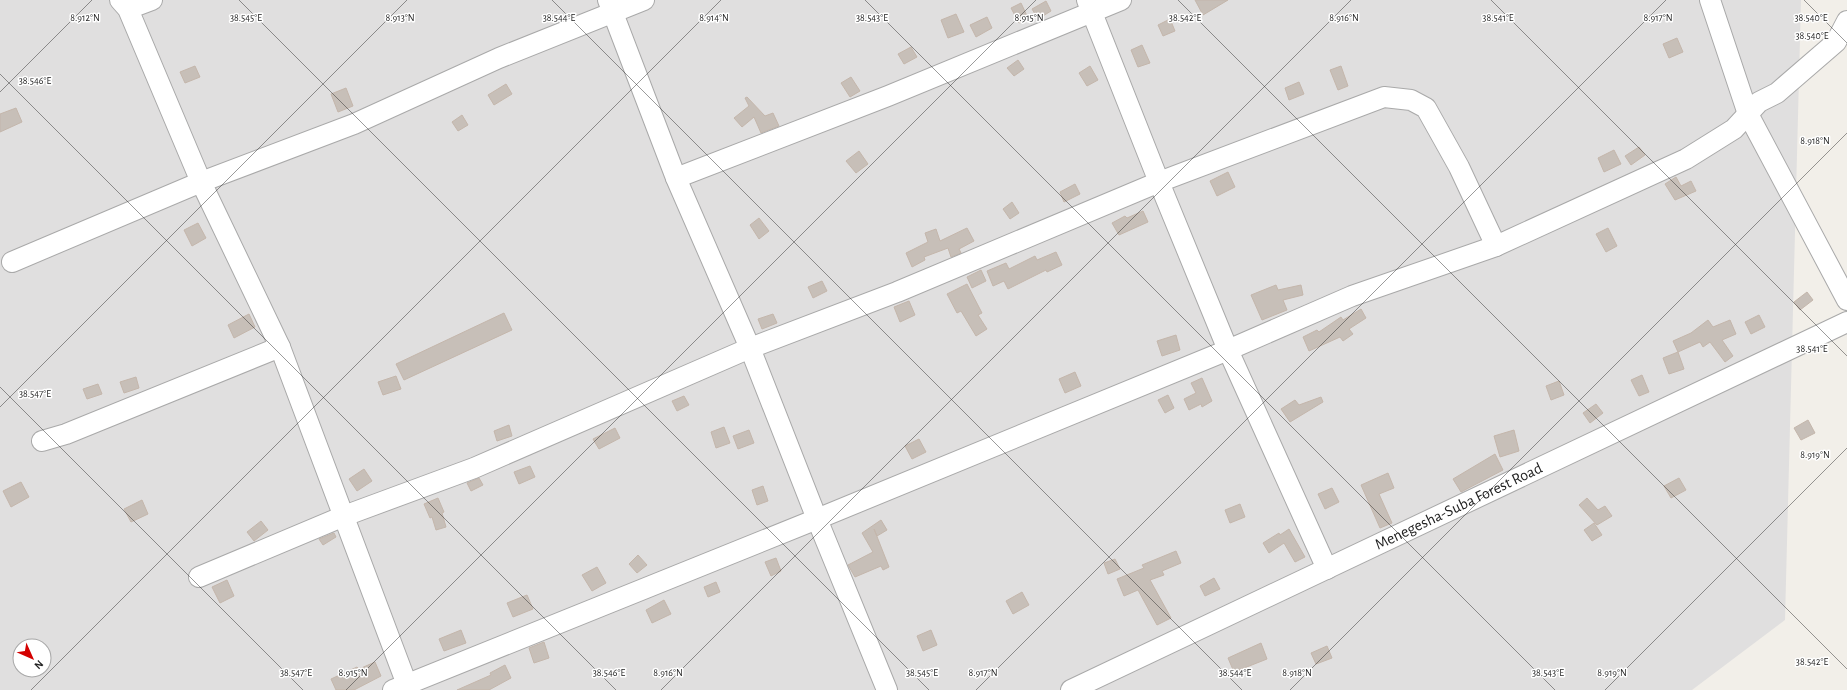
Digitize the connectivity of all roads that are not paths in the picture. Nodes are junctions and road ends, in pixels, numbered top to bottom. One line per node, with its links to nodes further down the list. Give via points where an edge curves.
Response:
1 (152, 0): 5 (street)
2 (644, 0): 6 (street)
3 (1121, 0): 7 (street)
4 (1710, 0): 9 (street)
5 (124, 5): 11 (street)
6 (611, 6): 10 (street); 11 (street, via 354,124)
7 (1089, 6): 10 (street, via 888,96); 12 (street)
8 (1847, 21): 9 (street, via 1836,42 1777,93 1759,102)
9 (1748, 114): 13 (street, via 1734,129 1686,159); 15 (street)
10 (676, 178): 18 (street)
11 (201, 182): 14 (street); 17 (street)
12 (1159, 182): 13 (street, via 1384,97 1411,100 1426,108 1459,167); 18 (street, via 897,292); 19 (street)
13 (1496, 246): 19 (street, via 1352,296)
14 (12, 262)
15 (1847, 300)
16 (1847, 322): 23 (street, Menegesha-Suba Forest Road)
17 (280, 348): 20 (street, via 66,434); 21 (street)
18 (750, 348): 21 (street, via 474,468); 22 (street)
19 (1228, 350): 22 (street); 23 (street)
20 (42, 441)
21 (344, 516): 24 (street); 25 (street)
22 (817, 519): 25 (street); 26 (street)
23 (1327, 568): 27 (street, Menegesha-Suba Forest Road)
24 (199, 577)
25 (403, 688)
26 (887, 690)
27 (1071, 690)

